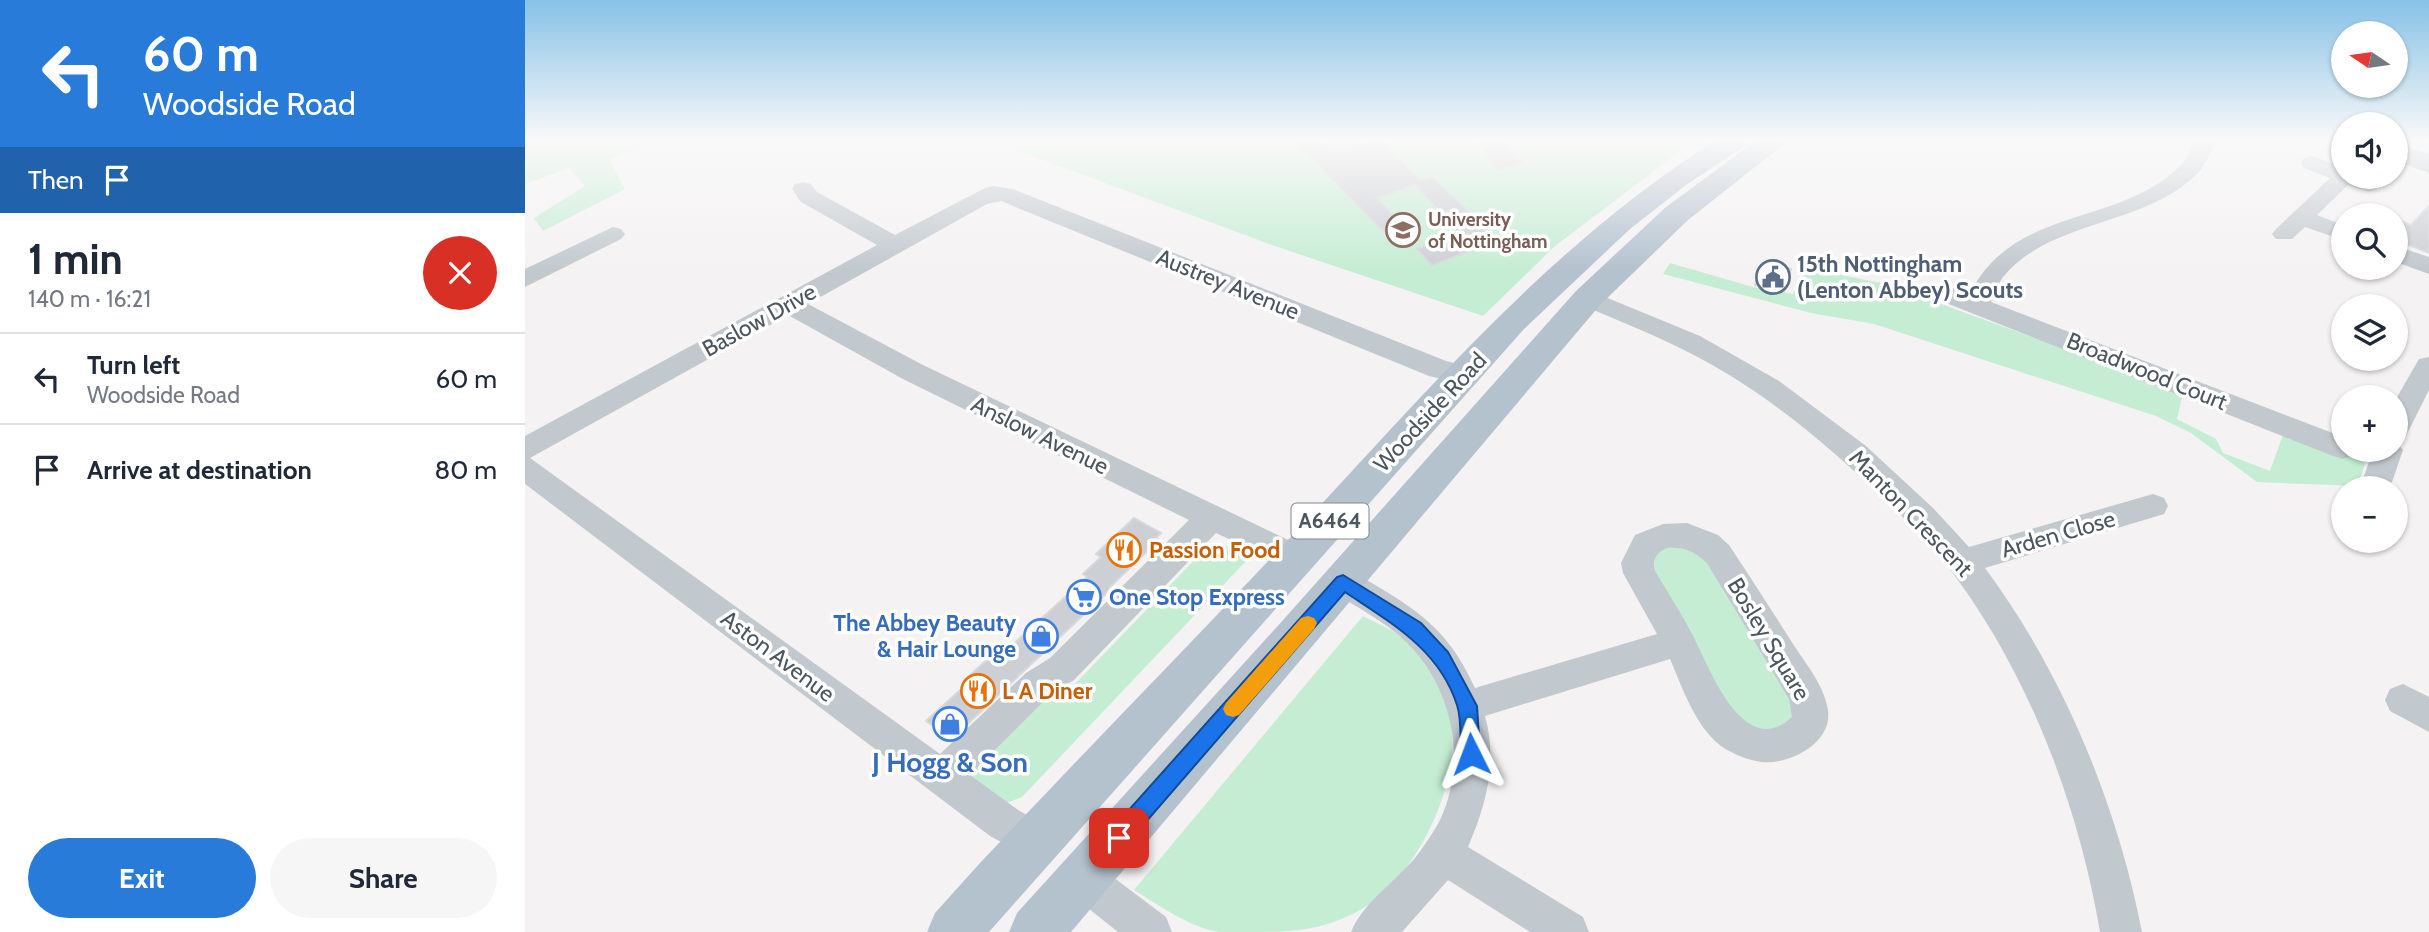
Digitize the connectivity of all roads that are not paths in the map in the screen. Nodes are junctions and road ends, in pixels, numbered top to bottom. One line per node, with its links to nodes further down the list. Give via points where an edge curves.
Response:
1 (1671, 183): 13 (main road, Woodside Road / A6464)
2 (1716, 183): 15 (main road, Woodside Road / A6464, via 1681,209)
3 (2172, 183): 17 (street, via 2106,215 2043,236 2017,252 1983,285)
4 (803, 189): 9 (street, via 809,197)
5 (2337, 189): 7 (street, via 2293,225)
6 (993, 193): 9 (street, Baslow Drive); 19 (street, Austrey Avenue)
7 (2331, 231)
8 (614, 234): 12 (street, via 568,263)
9 (894, 245): 16 (street, Baslow Drive)
10 (2408, 258): 11 (street)
11 (2429, 266)
12 (525, 279)
13 (1551, 283): 15 (main road); 19 (main road, Woodside Road / A6464)
14 (1950, 295): 17 (street, Broadwood Court)
15 (1588, 298): 27 (street, Manton Crescent, via 1696,344 1805,412 1850,447); 28 (main road, Woodside Road / A6464)
16 (788, 303): 22 (street, Baslow Drive); 25 (street, Anslow Avenue, via 913,372)
17 (1977, 304): 21 (street, Broadwood Court)
18 (2429, 366): 20 (street)
19 (1463, 375): 26 (main road, Woodside Road / A6464)
20 (2408, 402)
21 (2331, 443)
22 (525, 449)
23 (525, 468): 31 (street, Aston Avenue)
24 (2153, 506): 27 (street, Arden Close)
25 (1211, 518): 26 (street, Anslow Avenue); 31 (street, via 1062,669 1038,684)
26 (1296, 558): 28 (main road); 32 (main road, Woodside Road / A6464)
27 (1963, 562): 40 (street, Manton Crescent, via 2015,642 2072,760 2102,850)
28 (1343, 582): 30 (street, via 1415,629 1441,657); 34 (main road, Woodside Road / A6464)
29 (1679, 642): 29 (street, Bosley Square, via 1637,563 1646,544 1677,534 1696,538 1718,554 1805,693 1810,721 1804,731 1772,746 1741,738 1718,717); 30 (street)
30 (1467, 706): 33 (street, via 1471,773 1454,834)
31 (942, 777): 32 (street, Aston Avenue)
32 (1034, 841): 35 (main road, Woodside Road / A6464)
33 (1441, 852): 38 (street, via 1414,893); 39 (street)
34 (1083, 879): 36 (main road, Woodside Road / A6464); 37 (street)
35 (954, 932)
36 (1036, 932)
37 (1151, 932)
38 (1372, 932)
39 (1568, 932)
40 (2121, 932)

